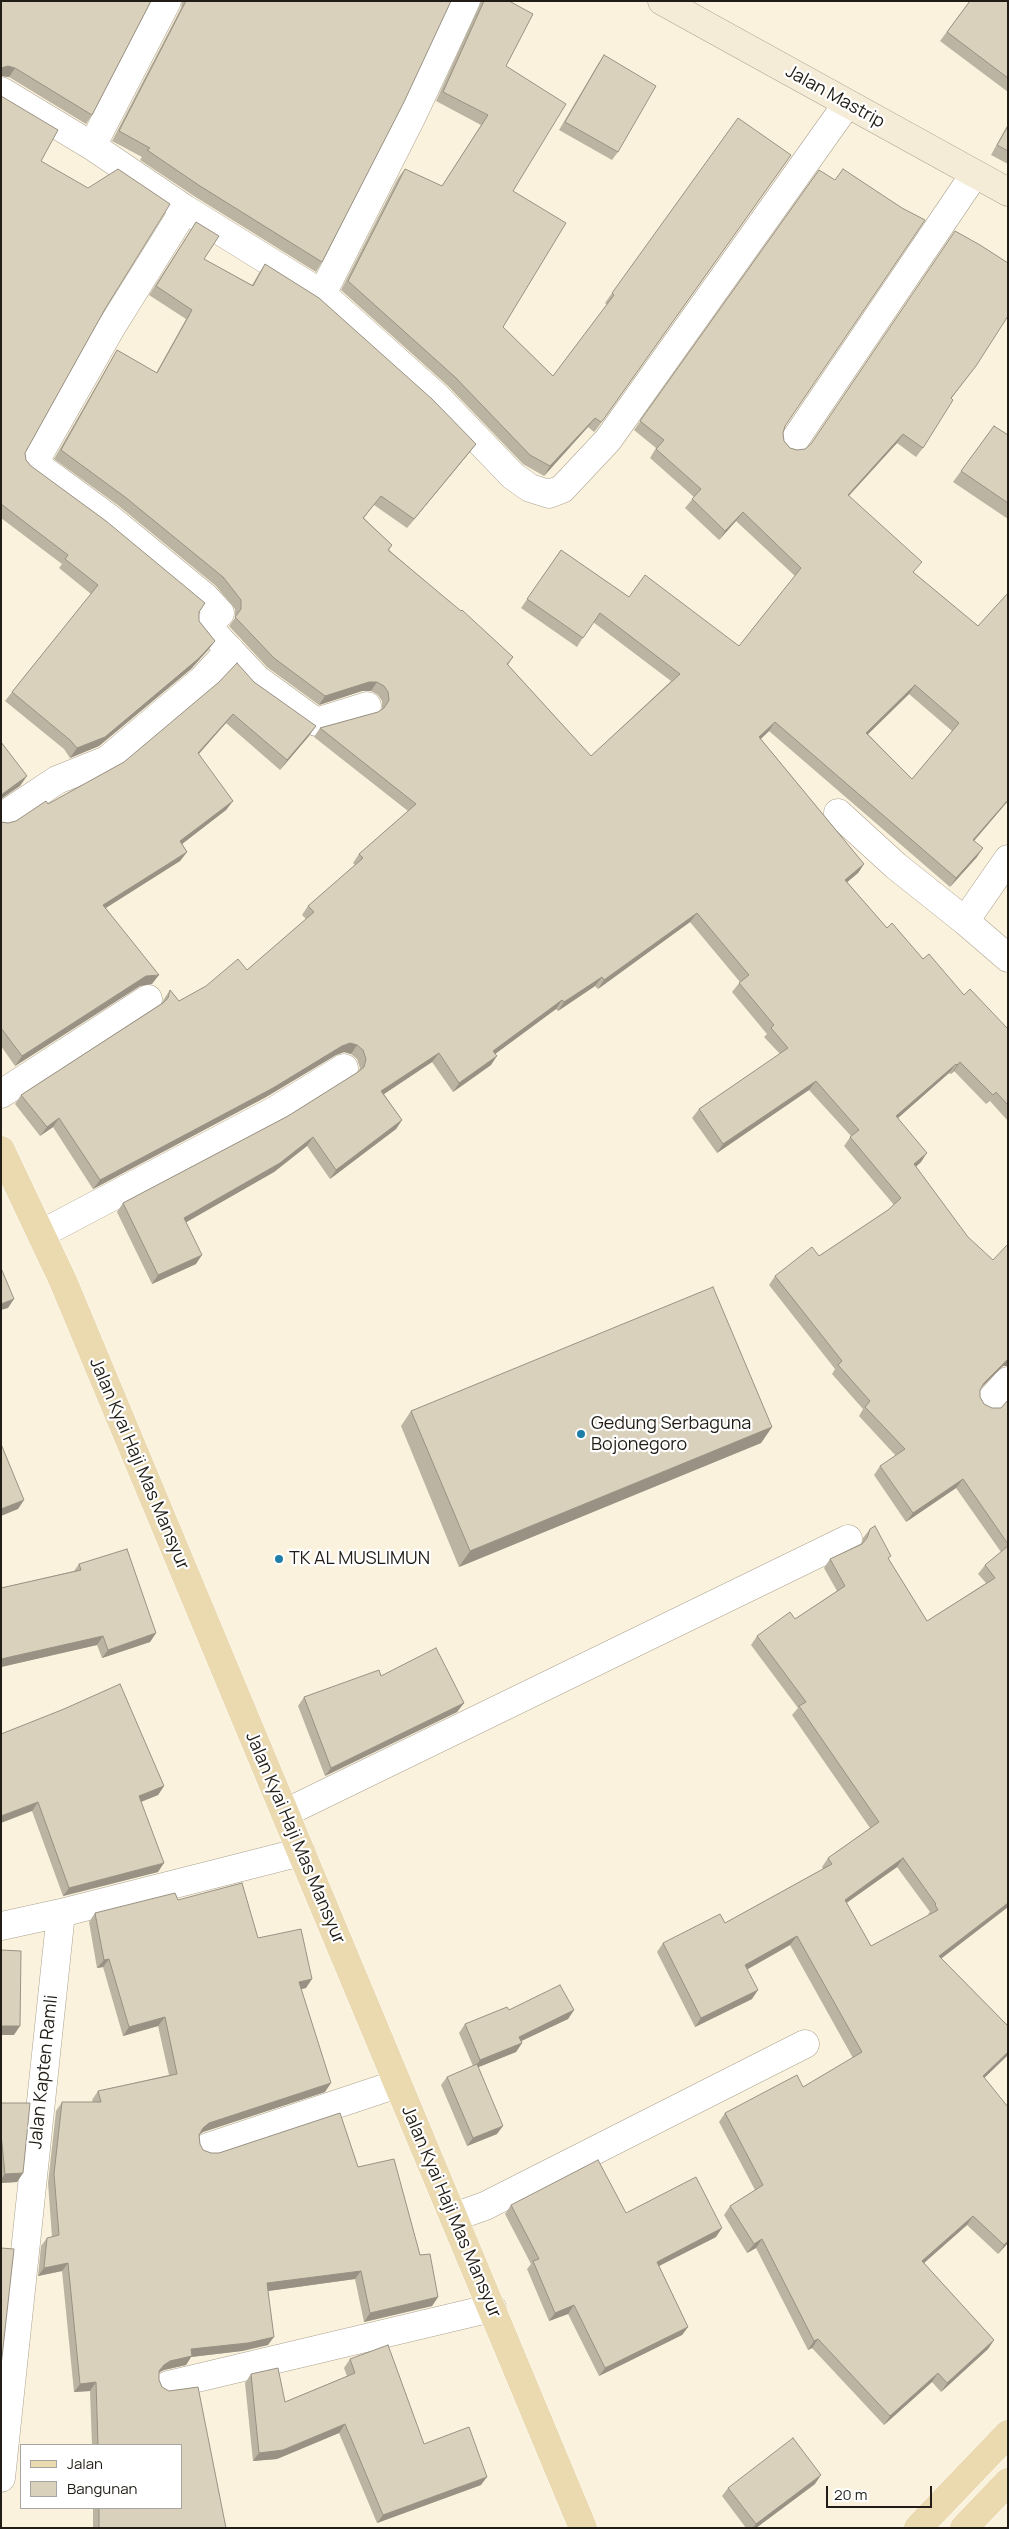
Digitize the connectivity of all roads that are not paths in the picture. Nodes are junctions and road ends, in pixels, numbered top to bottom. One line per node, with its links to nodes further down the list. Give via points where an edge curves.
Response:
1 (167, 1): 6 (street)
2 (466, 1): 10 (street)
3 (674, 4): 5 (main road, Jalan Mastrip)
4 (1, 91): 6 (street)
5 (847, 104): 7 (main road, Jalan Mastrip); 10 (street, via 608,440 562,489 549,494 530,488 513,476 437,397)
6 (92, 146): 9 (street)
7 (974, 175): 8 (main road, Jalan Mastrip); 11 (street)
8 (1008, 192)
9 (185, 209): 10 (street); 12 (street, via 112,326 34,463 109,518 205,597 220,612 207,626)
10 (322, 294)
11 (792, 444)
12 (230, 650): 13 (street, via 257,679 316,722); 15 (street, via 202,680 107,760 57,780)
13 (367, 706)
14 (838, 813): 17 (street, via 896,866)
15 (1, 817)
16 (1008, 859): 17 (street)
17 (965, 921): 18 (street)
18 (1008, 958)
19 (148, 999): 21 (street)
20 (344, 1068): 23 (street, via 274,1111)
21 (1, 1094)
22 (1, 1150): 23 (main road, Jalan Kyai Haji Mas Mansyur)
23 (41, 1234): 27 (main road, Jalan Kyai Haji Mas Mansyur)
24 (1008, 1382): 25 (street)
25 (989, 1402)
26 (848, 1539): 27 (street)
27 (285, 1814): 28 (main road, Jalan Kyai Haji Mas Mansyur)
28 (301, 1852): 29 (street); 32 (main road, Jalan Kyai Haji Mas Mansyur)
29 (61, 1913): 30 (street); 37 (street, Jalan Kapten Ramli)
30 (1, 1926)
31 (804, 2044): 34 (street, via 485,2206)
32 (397, 2084): 33 (street); 34 (main road, Jalan Kyai Haji Mas Mansyur)
33 (208, 2147)
34 (454, 2216): 35 (main road, Jalan Kyai Haji Mas Mansyur)
35 (492, 2308): 36 (street); 41 (main road, Jalan Kyai Haji Mas Mansyur)
36 (168, 2385)
37 (4, 2432): 39 (street, Jalan Kapten Ramli)
38 (1008, 2434): 42 (main road)
39 (1, 2478)
40 (1008, 2482): 43 (main road)
41 (583, 2528)
42 (918, 2528)
43 (964, 2528)

